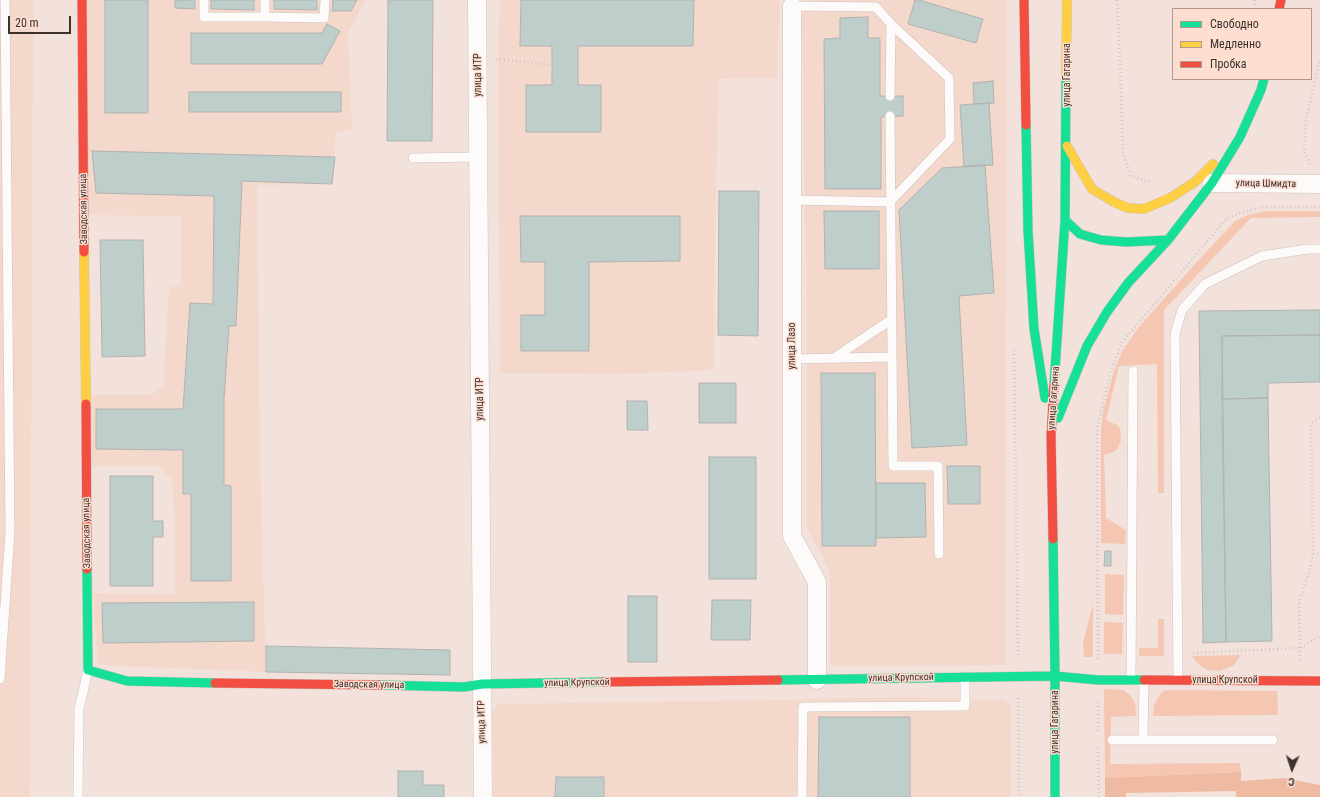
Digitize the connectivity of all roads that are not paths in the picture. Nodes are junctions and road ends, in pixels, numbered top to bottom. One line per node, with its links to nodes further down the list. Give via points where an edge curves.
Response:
1 (5, 0): 33 (lane, via 10,531)
2 (82, 0): 34 (main road, Заводская улица)
3 (204, 0): 10 (lane, via 204,17)
4 (265, 0): 10 (lane)
5 (325, 0): 10 (lane, via 324,18)
6 (477, 0): 17 (street, улица ИТР)
7 (1024, 0): 31 (main road, via 1028,231 1034,329)
8 (1067, 0): 16 (main road, улица Гагарина)
9 (792, 6): 11 (lane, via 876,7); 21 (street, улица Лазо)
10 (265, 17)
11 (891, 24): 13 (lane); 22 (lane, via 949,78 950,139)
12 (1264, 80): 15 (main road)
13 (890, 96)
14 (890, 116): 22 (lane)
15 (1240, 136): 16 (main road, via 1195,182 1170,198 1144,209 1128,208 1092,189); 19 (main road)
16 (1066, 146): 23 (main road, улица Гагарина)
17 (478, 157): 18 (lane); 43 (street, улица ИТР)
18 (413, 158)
19 (1212, 183): 20 (street, улица Шмидта); 24 (main road)
20 (1320, 184)
21 (792, 200): 22 (lane); 28 (street, улица Лазо)
22 (890, 202): 26 (lane)
23 (1065, 220): 24 (main road, via 1080,234 1101,240); 31 (main road, улица Гагарина)
24 (1168, 240): 31 (main road, via 1128,283 1107,312 1087,346)
25 (1320, 250): 41 (lane, via 1262,256 1205,284 1182,310 1175,334)
26 (892, 319): 27 (lane); 29 (lane)
27 (892, 357): 29 (lane); 32 (lane, via 893,466 938,466)
28 (792, 358): 29 (lane); 38 (street, улица Лазо, via 792,536 817,582)
29 (834, 358)
30 (1133, 371): 39 (lane)
31 (1051, 436): 35 (main road, улица Гагарина)
32 (939, 554)
33 (1, 653): 37 (lane)
34 (88, 670): 43 (main road, Заводская улица, via 127,681 464,687); 47 (lane, via 79,709)
35 (1055, 676): 36 (main road, улица Крупской); 39 (main road, улица Крупской); 50 (main road, улица Гагарина)
36 (965, 678): 38 (main road, улица Крупской); 49 (lane, via 965,706 803,707)
37 (0, 679)
38 (817, 680): 43 (main road, улица Крупской)
39 (1131, 680): 40 (main road, улица Крупской)
40 (1144, 680): 41 (main road, улица Крупской); 45 (lane)
41 (1178, 680): 42 (main road, улица Крупской)
42 (1320, 680)
43 (482, 684): 48 (street, улица ИТР)
44 (1112, 740): 45 (lane)
45 (1143, 740): 46 (lane)
46 (1273, 740)
47 (78, 797)
48 (483, 797)
49 (802, 797)
50 (1055, 797)

